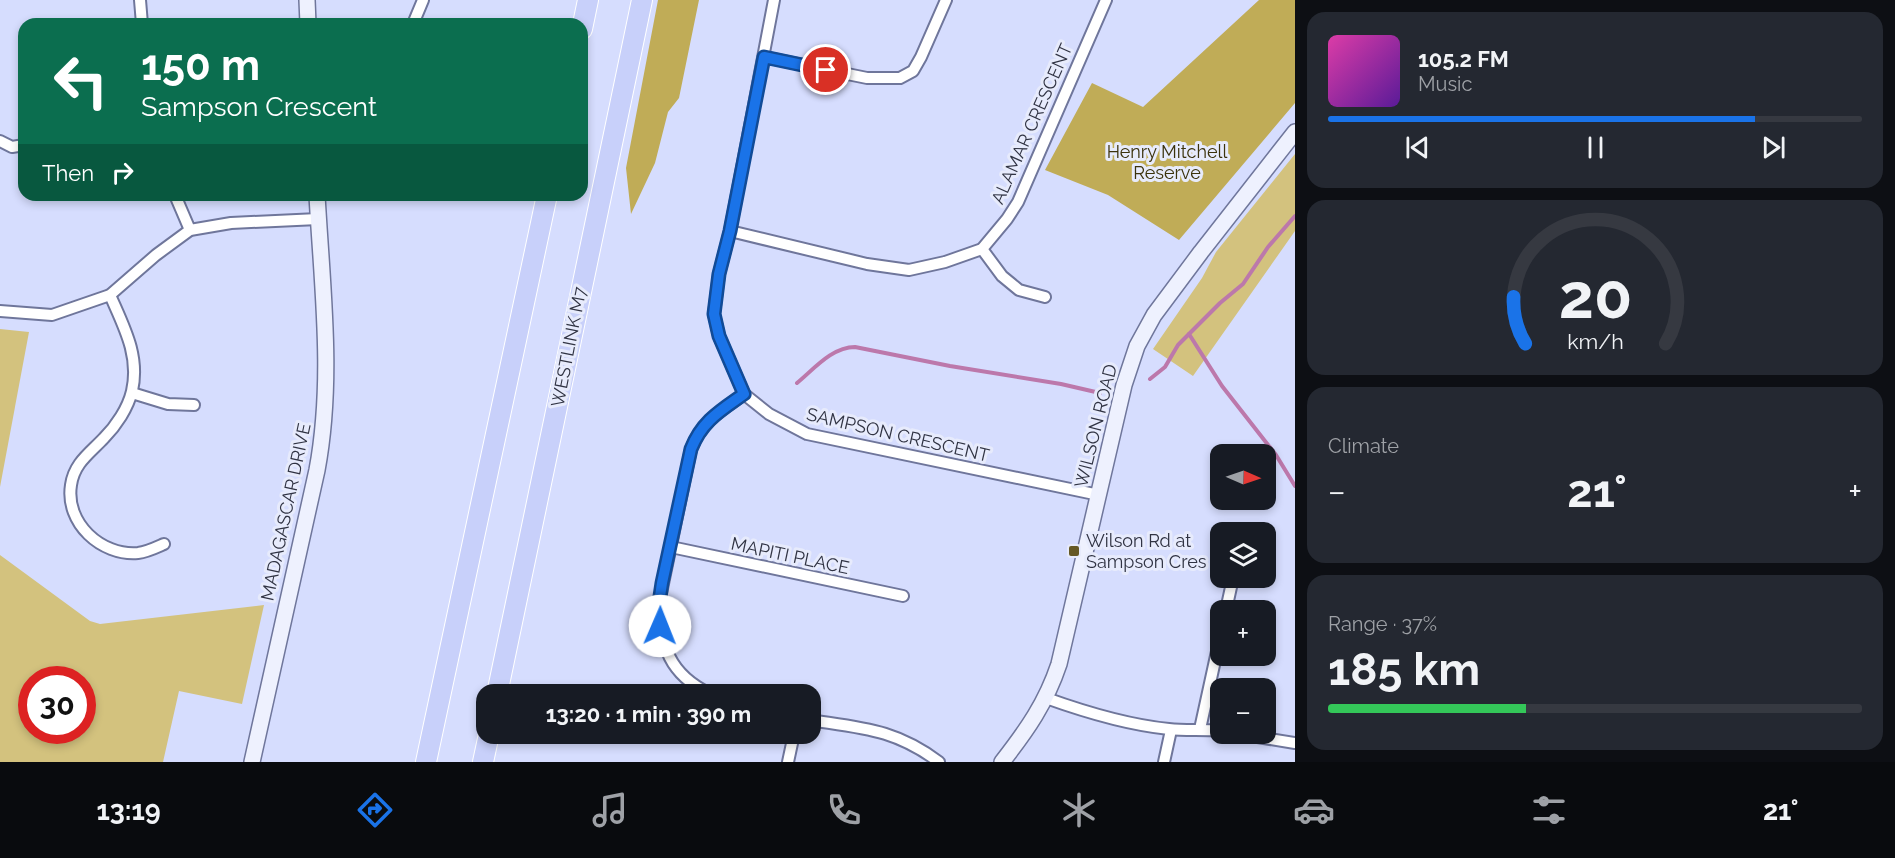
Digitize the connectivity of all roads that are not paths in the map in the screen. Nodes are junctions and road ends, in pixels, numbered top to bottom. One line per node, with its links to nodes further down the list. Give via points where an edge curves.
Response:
1 (140, 0): 9 (street)
2 (307, 0): 10 (street)
3 (423, 0): 11 (street)
4 (588, 0): 12 (highway)
5 (642, 0): 35 (highway, WESTLINK M7)
6 (774, 0): 13 (street, SAMPSON CRESCENT)
7 (946, 0): 13 (street, via 913,71 900,78 867,78)
8 (1106, 0): 23 (street, ALAMAR CRESCENT, via 1018,202)
9 (142, 18)
10 (308, 18)
11 (416, 18)
12 (584, 18)
13 (764, 57): 22 (street, SAMPSON CRESCENT)
14 (1295, 132): 30 (street, WILSON ROAD, via 1144,331 1124,385)
15 (0, 141): 16 (street)
16 (18, 146)
17 (178, 201): 21 (street)
18 (317, 201): 20 (street, MADAGASCAR DRIVE)
19 (546, 201): 47 (highway)
20 (318, 219): 21 (street, via 231,223); 46 (street, MADAGASCAR DRIVE, via 327,365 324,428)
21 (190, 230): 24 (street)
22 (730, 231): 23 (street, ALAMAR CRESCENT, via 867,264 909,270); 28 (street, SAMPSON CRESCENT, via 714,314 719,336)
23 (982, 249): 25 (street, via 1002,276 1019,290)
24 (110, 295): 26 (street, via 52,315); 27 (street, via 132,350)
25 (1045, 297)
26 (0, 311)
27 (132, 393): 29 (street, via 168,404); 31 (street, via 112,429 80,461 71,484 71,505 82,528 109,549 136,553)
28 (744, 394): 30 (street, SAMPSON CRESCENT, via 769,414 807,434); 32 (street, via 708,420 697,434)
29 (194, 405)
30 (1099, 495): 37 (street, WILSON ROAD, via 1062,653)
31 (164, 544)
32 (671, 547): 33 (street, MAPITI PLACE); 36 (street, via 659,603 660,626 672,665)
33 (903, 596)
34 (1214, 666): 39 (street)
35 (499, 684)
36 (692, 684)
37 (1046, 698): 40 (street); 51 (street, WILSON ROAD)
38 (821, 722): 50 (street, via 878,730 898,737)
39 (1200, 729): 40 (street); 41 (street)
40 (1172, 730): 52 (street)
41 (1210, 730)
42 (1276, 740): 43 (street)
43 (1295, 743)
44 (487, 744): 48 (highway)
45 (792, 744): 49 (street)
46 (252, 762)
47 (426, 762)
48 (483, 762)
49 (788, 762)
50 (939, 762)
51 (1002, 762)
52 (1164, 762)

